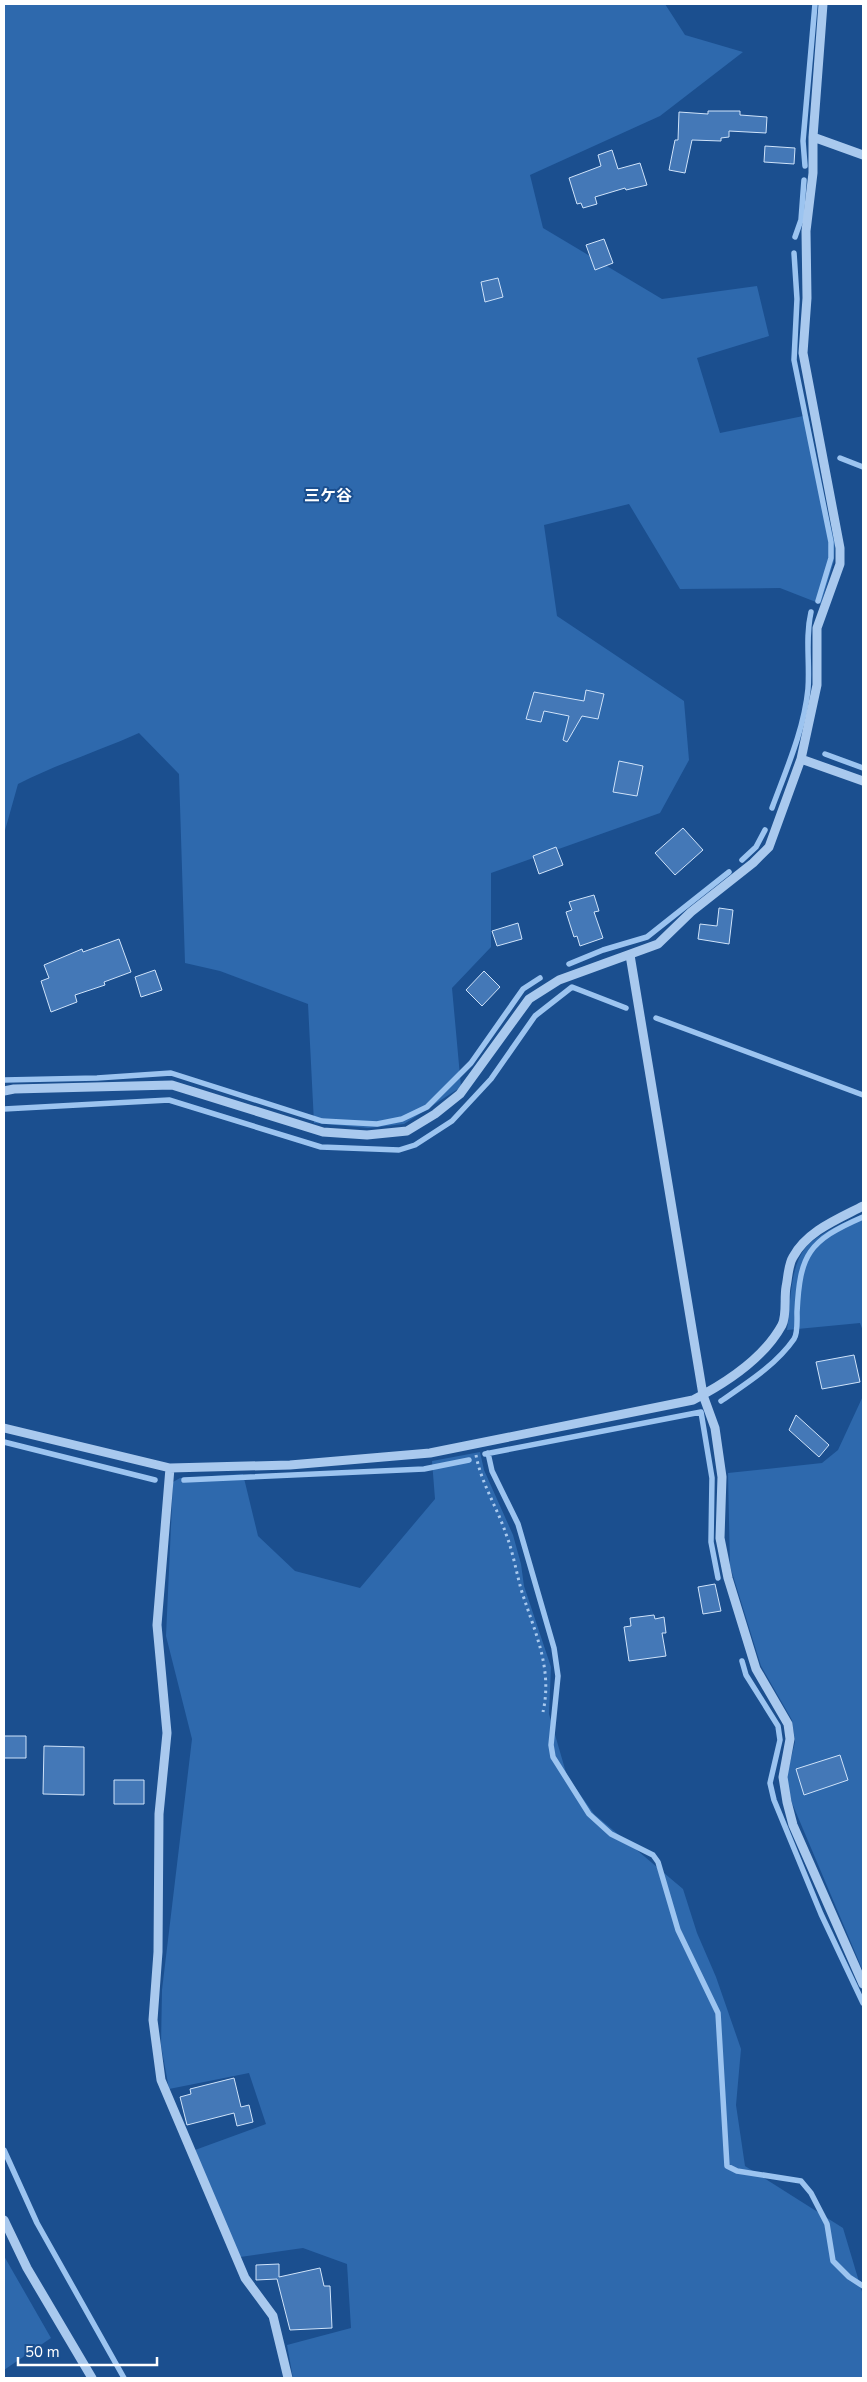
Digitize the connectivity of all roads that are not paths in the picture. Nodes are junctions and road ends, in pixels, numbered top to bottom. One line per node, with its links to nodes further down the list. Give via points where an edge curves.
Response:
1 (824, 4): 2 (street)
2 (813, 137): 3 (street); 4 (street, via 813,173 806,231 807,298 803,353 840,548 840,564 817,628 817,685)
3 (863, 156)
4 (801, 759): 5 (street); 6 (street, via 769,847 658,944)
5 (863, 781)
6 (630, 955): 7 (street, via 559,980 529,999 460,1094 407,1131 367,1135 323,1132 172,1085); 9 (street)
7 (4, 1091)
8 (863, 1206): 9 (street, via 825,1226 805,1241 792,1258 783,1323 762,1352)
9 (703, 1395): 11 (street, via 693,1400 430,1453 290,1465); 12 (street, via 715,1428 722,1476 720,1538 728,1578 756,1669 788,1724 790,1739 783,1776 793,1825)
10 (4, 1428): 11 (street)
11 (170, 1468): 15 (street, via 157,1625 167,1733 159,1814 158,1952 153,2020 161,2080 244,2278 273,2316)
12 (863, 1984)
13 (4, 2220): 14 (street, via 27,2268)
14 (92, 2378)
15 (288, 2378)

